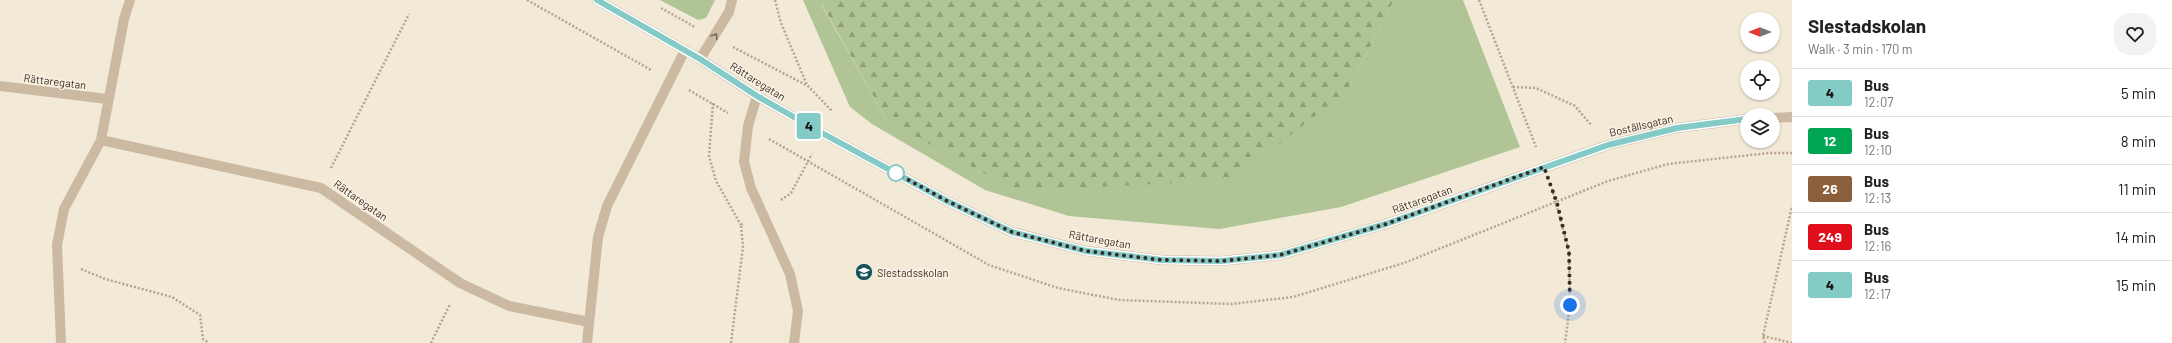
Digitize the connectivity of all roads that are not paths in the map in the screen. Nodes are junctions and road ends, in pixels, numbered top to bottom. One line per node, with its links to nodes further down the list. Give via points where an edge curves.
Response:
1 (130, 0): 8 (street)
2 (597, 0): 4 (street, Rättaregatan)
3 (732, 0): 5 (street, one-way to 3, via 729,12)
4 (685, 50): 5 (street, Rättaregatan); 14 (street, via 606,206 598,237)
5 (700, 59): 7 (street, Rättaregatan)
6 (0, 86): 8 (street, Rättaregatan)
7 (757, 96): 13 (street, Rättaregatan, via 947,201 1012,232 1086,251 1162,260 1221,261 1280,255 1386,224); 17 (street, via 748,126 744,162 751,188 790,274 798,311)
8 (107, 99): 12 (street)
9 (1780, 118): 10 (street)
10 (1792, 118)
11 (1740, 120): 13 (street, Boställsgatan, via 1677,128 1608,145)
12 (101, 140): 14 (street, Rättaregatan, via 321,188 460,283 508,306); 15 (street, via 64,209 57,245)
13 (1544, 167)
14 (589, 322): 16 (street)
15 (61, 343)
16 (587, 343)
17 (794, 343)

